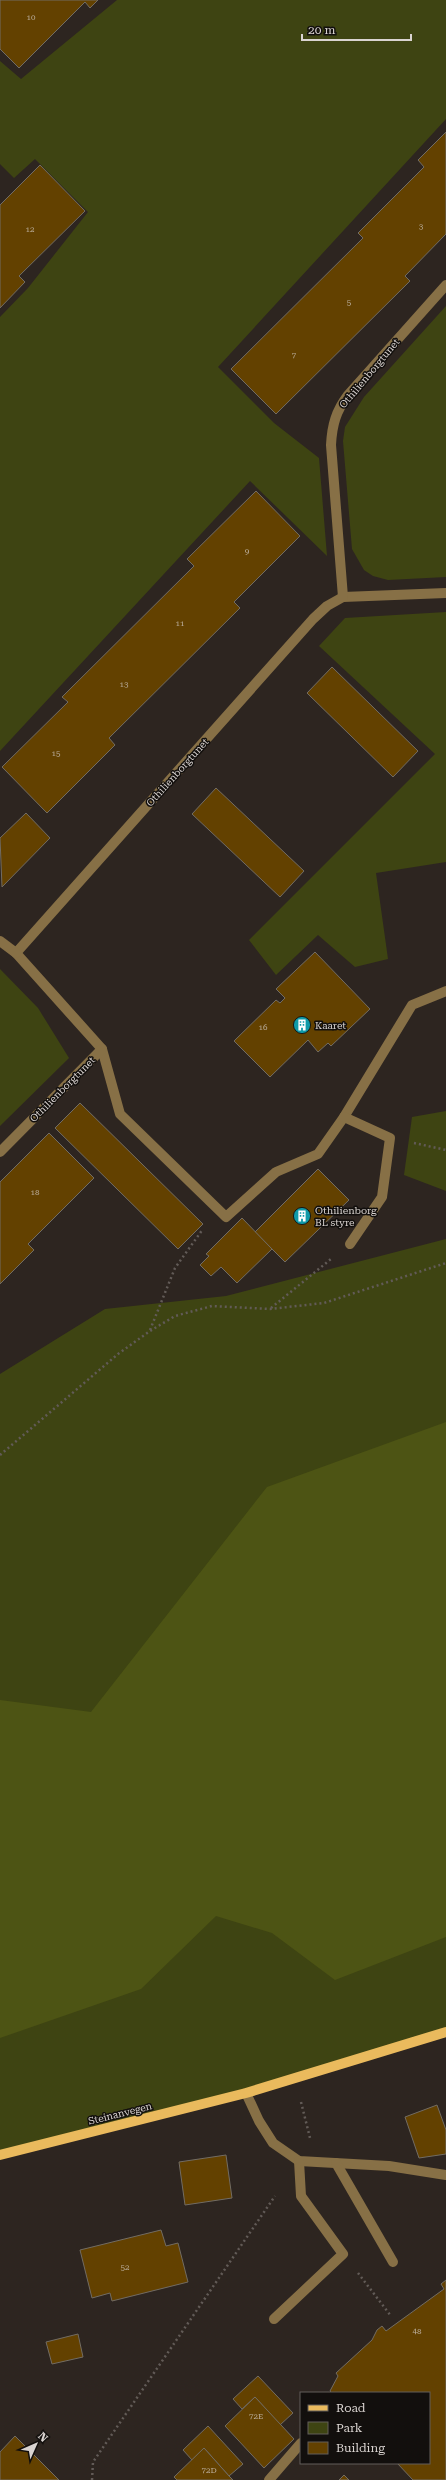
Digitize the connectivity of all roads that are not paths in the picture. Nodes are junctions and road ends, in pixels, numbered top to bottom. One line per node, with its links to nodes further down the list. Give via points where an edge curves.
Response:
1 (446, 285): 3 (street, Othilienborgtunet, via 338,409 330,446)
2 (446, 593): 3 (street)
3 (343, 596): 5 (street, Othilienborgtunet, via 313,619)
4 (0, 941): 5 (street, Othilienborgtunet)
5 (16, 953): 7 (street, Othilienborgtunet)
6 (446, 991): 8 (street, via 412,1005)
7 (102, 1049): 8 (street, via 120,1114 226,1217 276,1172 318,1154); 9 (street, Othilienborgtunet)
8 (344, 1117): 10 (street, via 390,1138 382,1197)
9 (0, 1152)
10 (350, 1244)
11 (446, 2032): 12 (main road, Steinanvegen)
12 (246, 2093): 13 (main road, Steinanvegen); 14 (street, via 273,2143)
13 (0, 2155)
14 (299, 2161): 15 (street); 18 (street, via 301,2196 343,2254)
15 (336, 2163): 16 (street, via 389,2166); 17 (street)
16 (446, 2175)
17 (393, 2262)
18 (274, 2319)
19 (300, 2444): 20 (street)
20 (269, 2480)

